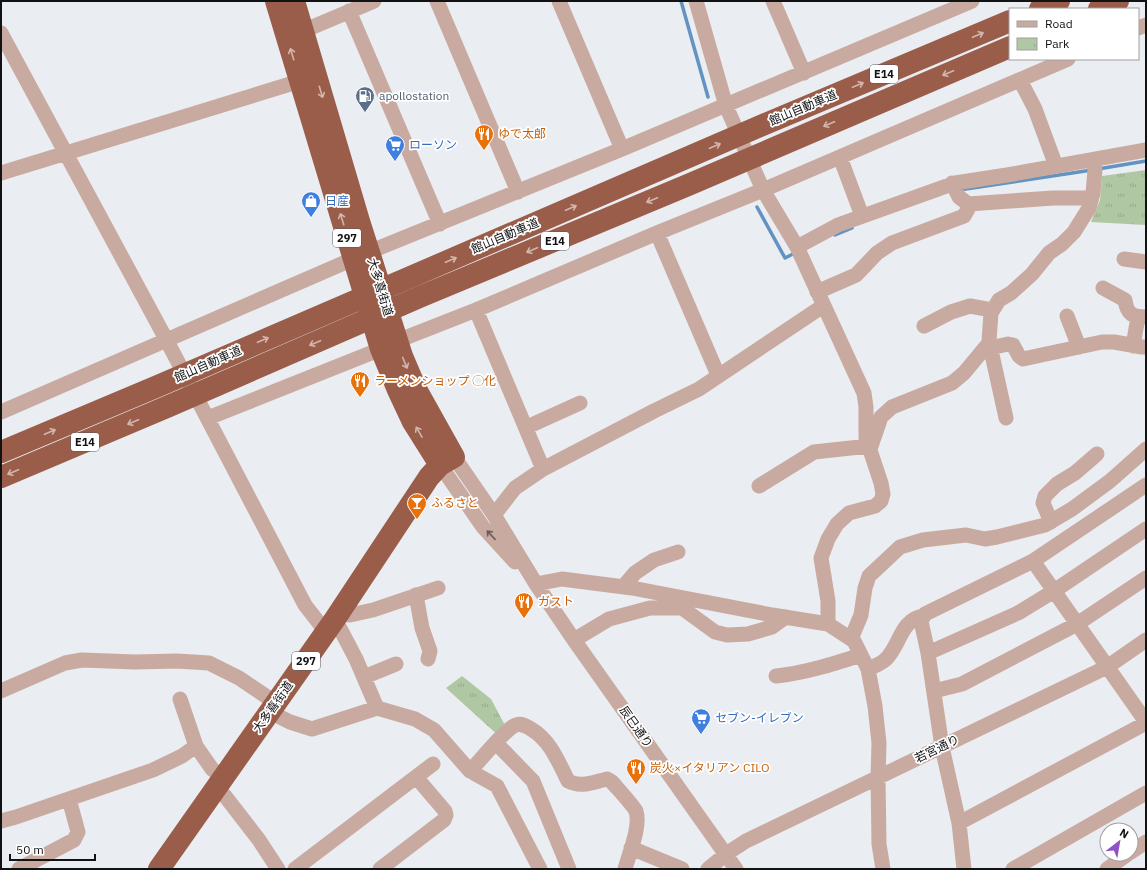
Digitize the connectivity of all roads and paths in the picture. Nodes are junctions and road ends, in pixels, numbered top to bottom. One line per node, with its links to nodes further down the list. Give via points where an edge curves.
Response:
1 (276, 1): 21 (highway, 大多喜街道 / 297, one-way to 1)
2 (294, 1): 15 (highway, 大多喜街道 / 297)
3 (374, 1): 13 (street)
4 (437, 1): 32 (street)
5 (559, 1): 23 (street)
6 (696, 1): 22 (street)
7 (773, 1): 19 (street)
8 (972, 1): 19 (street)
9 (1059, 1): 11 (highway)
10 (1118, 1): 12 (highway)
11 (1042, 8)
12 (1101, 8)
13 (349, 11): 15 (street); 36 (street)
14 (1009, 22): 63 (highway, 館山自動車道 / E14, one-way to 14)
15 (303, 31): 39 (highway, 大多喜街道 / 297, one-way to 39)
16 (1, 33): 25 (street)
17 (1009, 47): 67 (highway, 館山自動車道 / E14, one-way to 67)
18 (1066, 60): 20 (street)
19 (804, 73): 22 (street)
20 (1020, 80): 26 (street); 28 (street, via 1035,110)
21 (300, 81): 25 (street); 39 (highway, 大多喜街道 / 297, one-way to 21)
22 (726, 106): 23 (street); 31 (street)
23 (622, 149): 32 (street)
24 (1146, 150): 27 (street)
25 (66, 154): 29 (street); 50 (street)
26 (840, 157): 31 (street); 35 (street)
27 (1093, 160): 28 (street); 33 (street, via 1095,170)
28 (1056, 166): 30 (street)
29 (1, 173)
30 (952, 183): 34 (street, via 959,197); 35 (street)
31 (764, 190): 37 (street); 38 (street)
32 (518, 192): 36 (street)
33 (1091, 198): 34 (street); 46 (street, via 1074,232 1048,253 1032,274 999,300)
34 (971, 204): 43 (street, via 964,216 892,242 877,252 856,275)
35 (862, 216): 38 (street, via 838,225)
36 (440, 224): 39 (street)
37 (657, 233): 45 (street); 55 (street)
38 (796, 247): 43 (street)
39 (362, 256): 50 (street); 51 (highway, 大多喜街道 / 297)
40 (1124, 259): 41 (street)
41 (1146, 262)
42 (1103, 288): 48 (street, via 1125,300 1126,310 1131,314)
43 (817, 292): 44 (street)
44 (823, 306): 55 (street); 61 (street, via 864,393 866,438)
45 (476, 310): 51 (street); 60 (street)
46 (992, 310): 49 (street, via 970,306 951,312); 52 (street)
47 (1067, 316): 54 (street)
48 (1142, 317): 53 (street)
49 (924, 326)
50 (167, 341): 57 (street); 58 (street)
51 (389, 345): 58 (street); 65 (highway, 大多喜街道 / 297, via 398,390 413,422)
52 (990, 346): 54 (street, via 1008,344 1013,346 1023,359); 59 (street); 61 (street, via 952,382 892,407 881,417)
53 (1140, 346): 54 (street, via 1102,342)
54 (1079, 347)
55 (718, 375): 66 (street, via 699,389)
56 (580, 403): 60 (street)
57 (1, 412)
58 (208, 418): 83 (street, via 305,604)
59 (1006, 418)
60 (526, 427): 66 (street)
61 (870, 447): 69 (street, via 814,452); 84 (street, via 883,494 881,501 875,506 849,513 837,524 828,539 821,558 828,601)
62 (1146, 449): 71 (street, via 1110,481)
63 (1, 452)
64 (1097, 454): 71 (street, via 1045,496 1043,502)
65 (447, 461): 70 (street, 辰巳通り); 76 (street, 辰巳通り, one-way to 65, via 484,527); 83 (highway, 大多喜街道 / 297, via 429,477)
66 (543, 469): 70 (street, via 515,488)
67 (1, 477)
68 (1146, 485): 74 (street)
69 (759, 486)
70 (494, 515): 76 (street, 辰巳通り)
71 (1051, 522): 86 (street, via 985,539 966,535 923,540 900,547 869,576 861,616)
72 (1146, 530): 79 (street)
73 (678, 552): 77 (street, via 654,560 635,573)
74 (1033, 561): 79 (street); 81 (street)
75 (1146, 578): 85 (street)
76 (536, 584): 77 (street, via 562,579); 87 (street, 辰巳通り)
77 (623, 587): 82 (street)
78 (438, 588): 80 (street)
79 (1054, 591): 85 (street); 89 (street, via 1018,613)
80 (416, 595): 83 (street); 91 (street, via 422,628 430,651)
81 (924, 616): 89 (street, via 921,621); 94 (street, via 909,622 884,661)
82 (786, 617): 84 (street); 87 (street, via 772,627 748,634 727,635 714,632 682,608 650,608 609,619)
83 (334, 621): 96 (street); 100 (highway, 大多喜街道 / 297)
84 (828, 624): 86 (street)
85 (1077, 624): 93 (street); 98 (street, via 962,684)
86 (851, 639): 90 (street)
87 (574, 640): 116 (street, 辰巳通り)
88 (1146, 640): 93 (street, 若宮通り)
89 (928, 653): 98 (street)
90 (861, 655): 94 (street); 95 (street, via 793,674)
91 (428, 659)
92 (396, 664): 96 (street)
93 (1107, 666): 102 (street); 105 (street, 若宮通り)
94 (868, 669): 109 (street, via 879,743)
95 (776, 676)
96 (364, 677): 101 (street)
97 (1, 691): 100 (street, via 65,663 82,660 177,661 209,663 239,678)
98 (934, 691): 105 (street)
99 (180, 699): 104 (street)
100 (273, 707): 101 (street, via 290,722 312,729); 110 (highway, 大多喜街道 / 297)
101 (378, 708): 107 (street, via 415,719 434,730)
102 (1146, 722): 114 (street)
103 (496, 743): 107 (street); 115 (street, via 516,725 525,725 539,733 548,743 568,781 580,785 607,779 612,782 635,810 637,820); 124 (street, via 532,781)
104 (196, 746): 110 (street); 112 (street, via 153,770)
105 (942, 747): 109 (street, 若宮通り); 114 (street)
106 (432, 764): 108 (street)
107 (470, 771): 123 (street, via 497,786)
108 (416, 777): 121 (street); 122 (street, via 446,815 444,820)
109 (878, 778): 116 (street, 若宮通り, via 746,841); 129 (street, via 879,844)
110 (220, 783): 119 (highway, 大多喜街道 / 297); 120 (street, via 225,796)
111 (1146, 793): 131 (street)
112 (68, 799): 113 (street); 118 (street, via 78,832 74,840)
113 (1, 821)
114 (959, 824): 130 (street)
115 (632, 848): 125 (street); 126 (street)
116 (726, 854): 127 (street, 若宮通り); 128 (street, 辰巳通り)
117 (1117, 862): 132 (street)
118 (19, 869)
119 (159, 869)
120 (278, 869)
121 (295, 869)
122 (380, 869)
123 (540, 869)
124 (569, 869)
125 (625, 869)
126 (682, 869)
127 (708, 869)
128 (736, 869)
129 (883, 869)
130 (964, 869)
131 (1013, 869)
132 (1107, 869)

